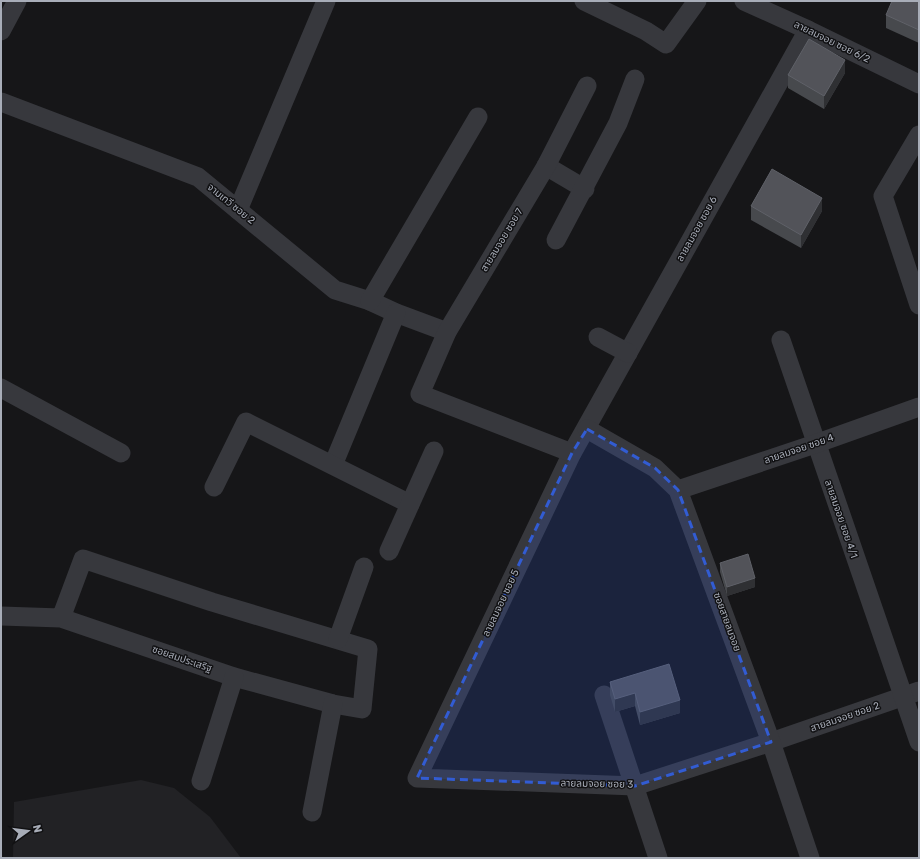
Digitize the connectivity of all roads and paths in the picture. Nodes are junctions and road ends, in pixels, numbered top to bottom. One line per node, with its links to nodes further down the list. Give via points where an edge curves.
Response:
1 (17, 1): 7 (street)
2 (326, 1): 16 (street)
3 (584, 1): 4 (street, via 666,44)
4 (698, 1)
5 (744, 1): 6 (street, ลายลมจอย ซอย 6/2)
6 (808, 30): 9 (street, ลายลมจอย ซอย 6/2); 24 (street, ลายลมจอย ซอย 6)
7 (1, 31)
8 (635, 79): 15 (street, via 618,123)
9 (919, 84)
10 (587, 86): 14 (street, สายลมจอย ซอย 7)
11 (1, 102): 16 (street, จามเทวี ซอย 2, via 198,177)
12 (478, 118): 18 (street)
13 (919, 135): 19 (street, via 883,196)
14 (546, 166): 15 (street); 21 (street, สายลมจอย ซอย 7)
15 (585, 189): 17 (street)
16 (238, 210): 18 (street, จามเทวี ซอย 2, via 335,290)
17 (556, 240)
18 (370, 301): 20 (street, จามเทวี ซอย 2)
19 (919, 305)
20 (396, 313): 21 (street, จามเทวี ซอย 2); 32 (street)
21 (447, 332): 31 (street, สายลมจอย ซอย 7, via 420,394)
22 (598, 337): 24 (street)
23 (781, 340): 28 (street, ลายลมจอย ซอย 4/1)
24 (628, 353): 27 (street, ลายลมจอย ซอย 6)
25 (1, 388): 30 (street)
26 (919, 407): 28 (street, ลายลมจอย ซอย 4)
27 (587, 429): 31 (street, ลายลมจอย ซอย 5); 34 (street, ซอยสายลมจอย, via 655,468)
28 (816, 444): 34 (street, ลายลมจอย ซอย 4); 42 (street, ลายลมจอย ซอย 4/1)
29 (434, 451): 35 (street)
30 (121, 453)
31 (572, 453): 47 (street, ลายลมจอย ซอย 5)
32 (333, 465): 33 (street, via 246,422); 35 (street)
33 (214, 487)
34 (678, 490): 45 (street, ซอยสายลมจอย)
35 (410, 504): 36 (street)
36 (389, 551)
37 (364, 567): 40 (street)
38 (1, 616): 39 (street, ซอยสมประเสริฐ)
39 (61, 618): 40 (street, via 83,559 212,602); 41 (street, ซอยสมประเสริฐ)
40 (338, 639): 44 (street, ซอยสมประเสริฐ, via 368,649 362,709)
41 (234, 677): 44 (street, ซอยสมประเสริฐ); 48 (street)
42 (911, 694): 45 (street, สายลมจอย ซอย 2); 46 (street, ลายลมจอย ซอย 4/1)
43 (604, 695): 49 (street)
44 (333, 704): 50 (street)
45 (771, 742): 49 (street, ลายลมจอย ซอย 3); 52 (street, ซอยสายลมจอย)
46 (919, 742)
47 (417, 778): 49 (street, ลายลมจอย ซอย 3)
48 (201, 781)
49 (635, 786): 51 (street)
50 (312, 812)
51 (658, 858)
52 (810, 858)

